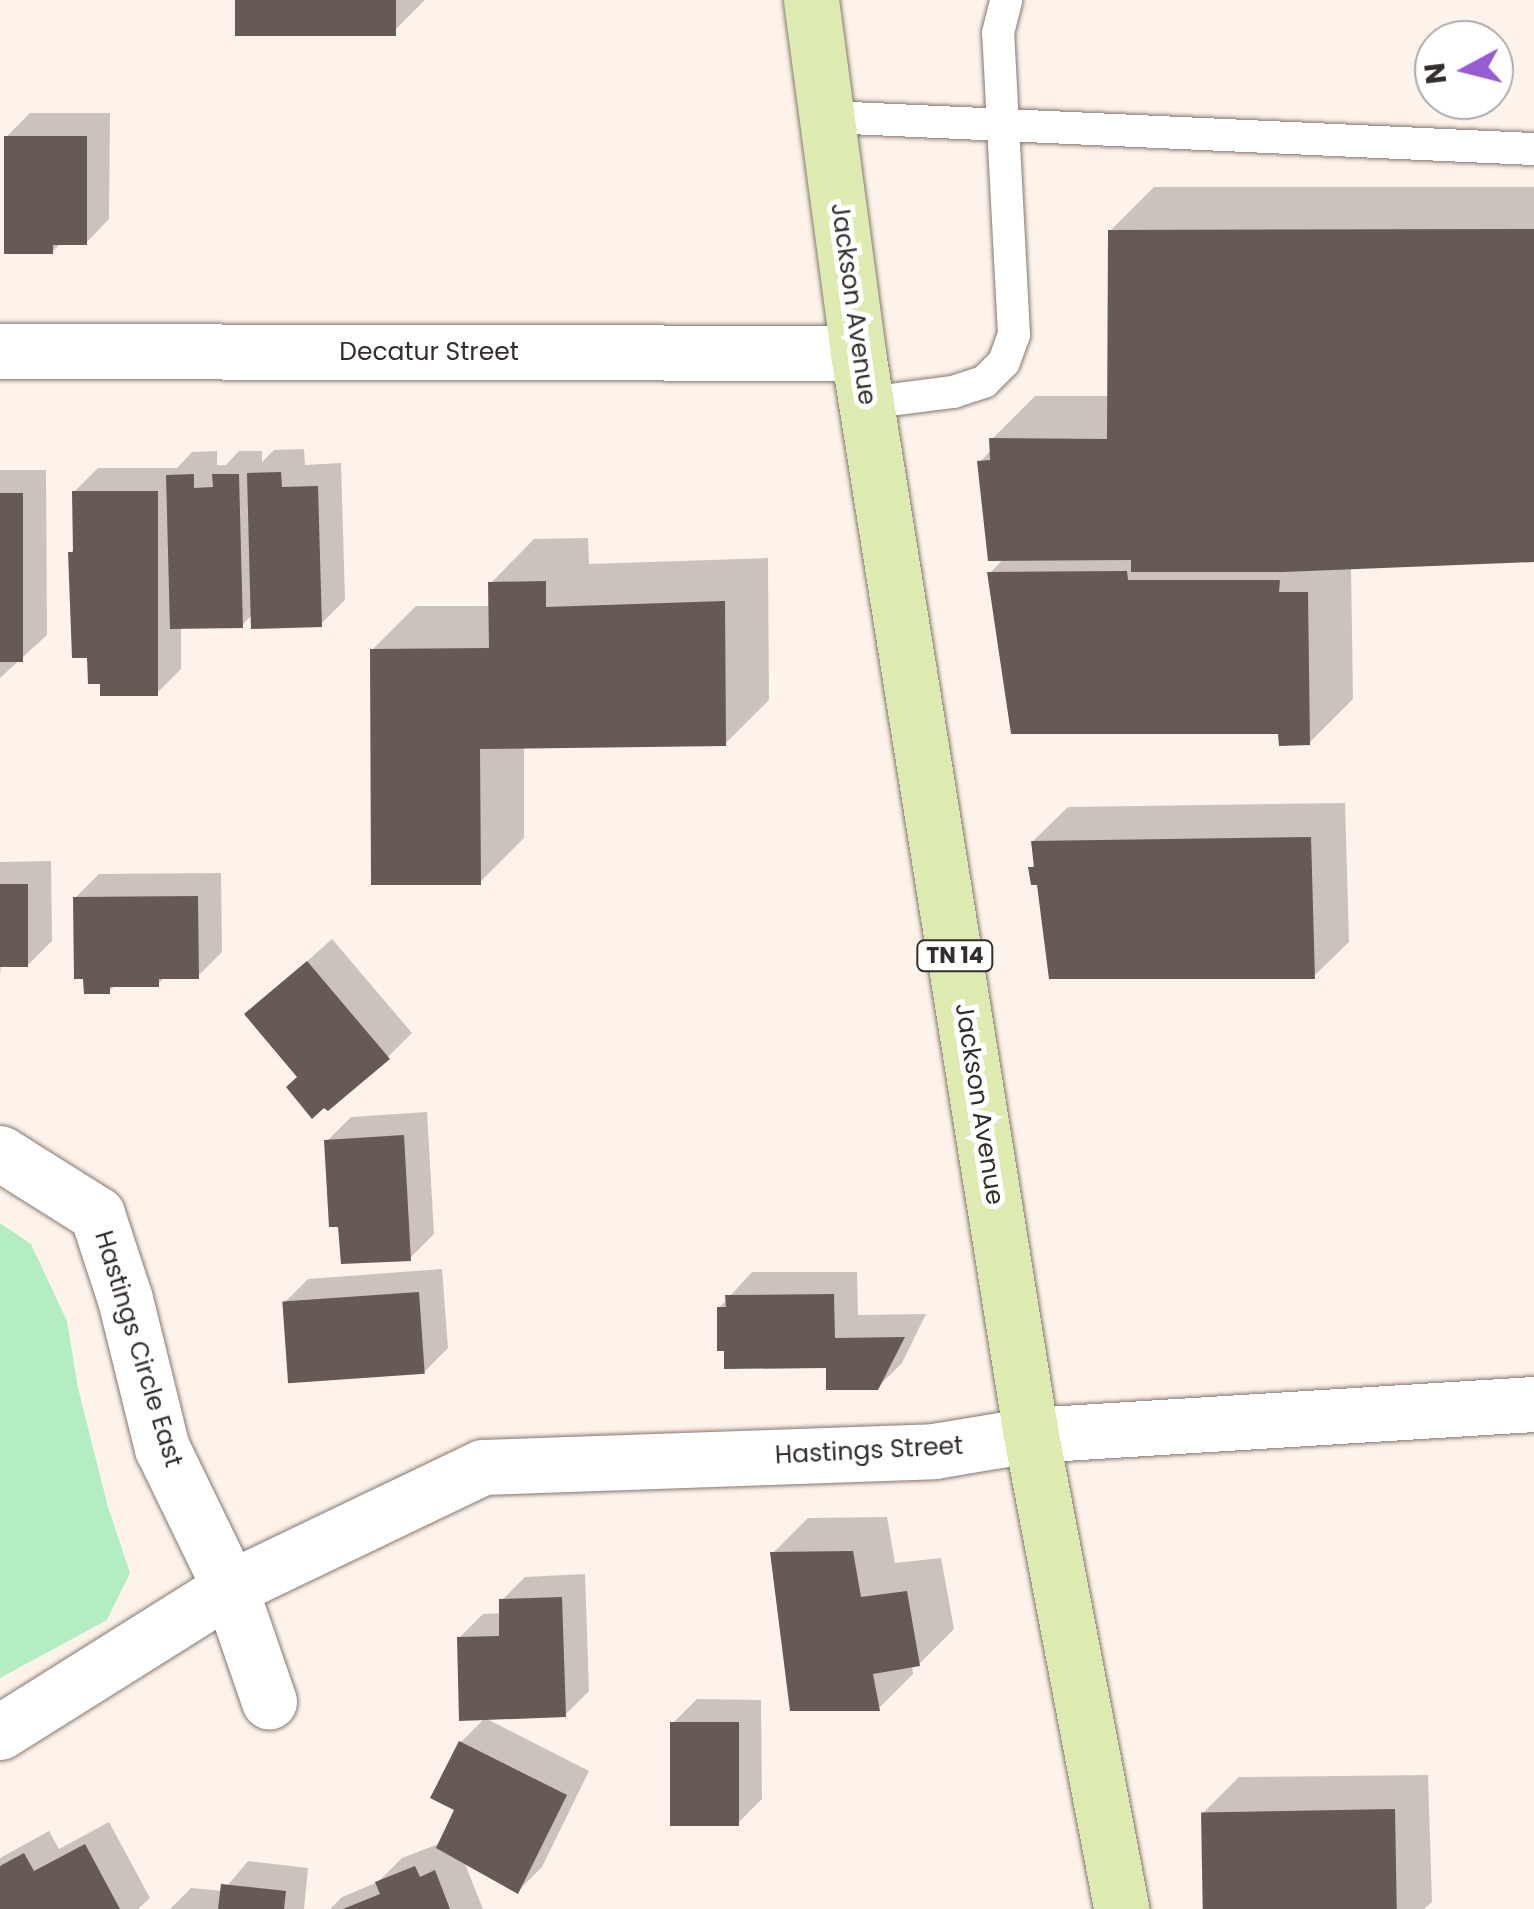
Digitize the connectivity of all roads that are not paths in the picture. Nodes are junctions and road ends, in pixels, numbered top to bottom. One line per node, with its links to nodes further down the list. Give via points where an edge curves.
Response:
1 (812, 0): 3 (main road, Jackson Avenue / TN 14)
2 (1006, 0): 4 (lane, via 998,33)
3 (828, 117): 4 (lane); 7 (main road, Jackson Avenue / TN 14)
4 (1003, 124): 5 (lane); 7 (lane, via 1014,335 1004,362 984,382 953,392)
5 (1534, 149)
6 (0, 351): 7 (street, Decatur Street)
7 (862, 378): 10 (main road, Jackson Avenue / TN 14)
8 (0, 1153): 11 (street, Hastings Circle East, via 97,1214 162,1448)
9 (1534, 1404): 10 (street, Hastings Street)
10 (1032, 1436): 11 (street, Hastings Street, via 934,1452 482,1467); 14 (main road, Jackson Avenue / TN 14)
11 (230, 1588): 12 (street, Hastings Circle East); 13 (street, Hastings Street)
12 (269, 1701)
13 (0, 1732)
14 (1121, 1909)

